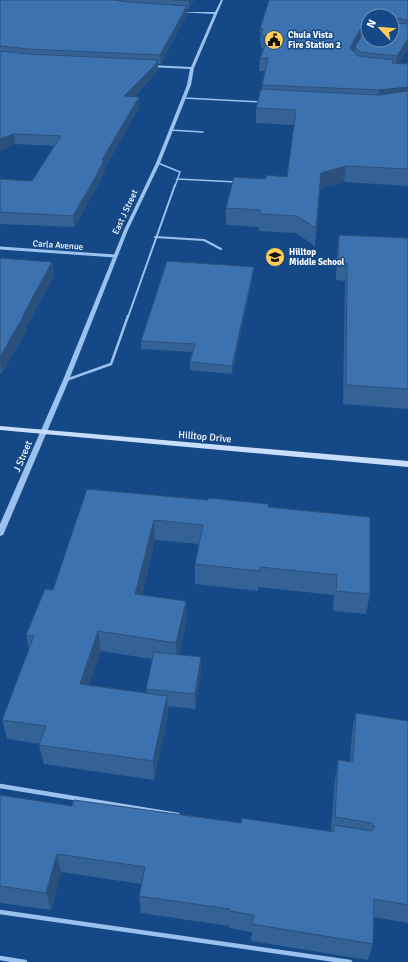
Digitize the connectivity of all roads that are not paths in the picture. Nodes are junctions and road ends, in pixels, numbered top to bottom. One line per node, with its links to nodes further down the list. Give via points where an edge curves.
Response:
1 (222, 0): 3 (street, East J Street)
2 (176, 12): 3 (street)
3 (216, 13): 5 (street, East J Street)
4 (148, 66): 5 (street)
5 (192, 68): 6 (street, East J Street)
6 (184, 98): 7 (lane); 8 (street, East J Street)
7 (268, 103)
8 (170, 130): 9 (lane); 10 (street, East J Street)
9 (202, 132)
10 (158, 163): 11 (lane, via 180,172); 16 (street, East J Street)
11 (177, 179): 12 (lane); 13 (lane)
12 (241, 182)
13 (155, 237): 15 (lane, via 204,240); 17 (lane, via 111,364)
14 (0, 248): 16 (street, Carla Avenue)
15 (221, 249)
16 (115, 256): 17 (street, East J Street)
17 (66, 380): 19 (street, East J Street)
18 (0, 428): 19 (main road, Hilltop Drive)
19 (43, 432): 20 (main road, Hilltop Drive); 21 (street, J Street)
20 (408, 464)
21 (0, 533)
22 (0, 786): 23 (lane)
23 (187, 816)
24 (0, 912): 27 (lane)
25 (0, 958): 26 (lane)
26 (24, 962)
27 (350, 962)

